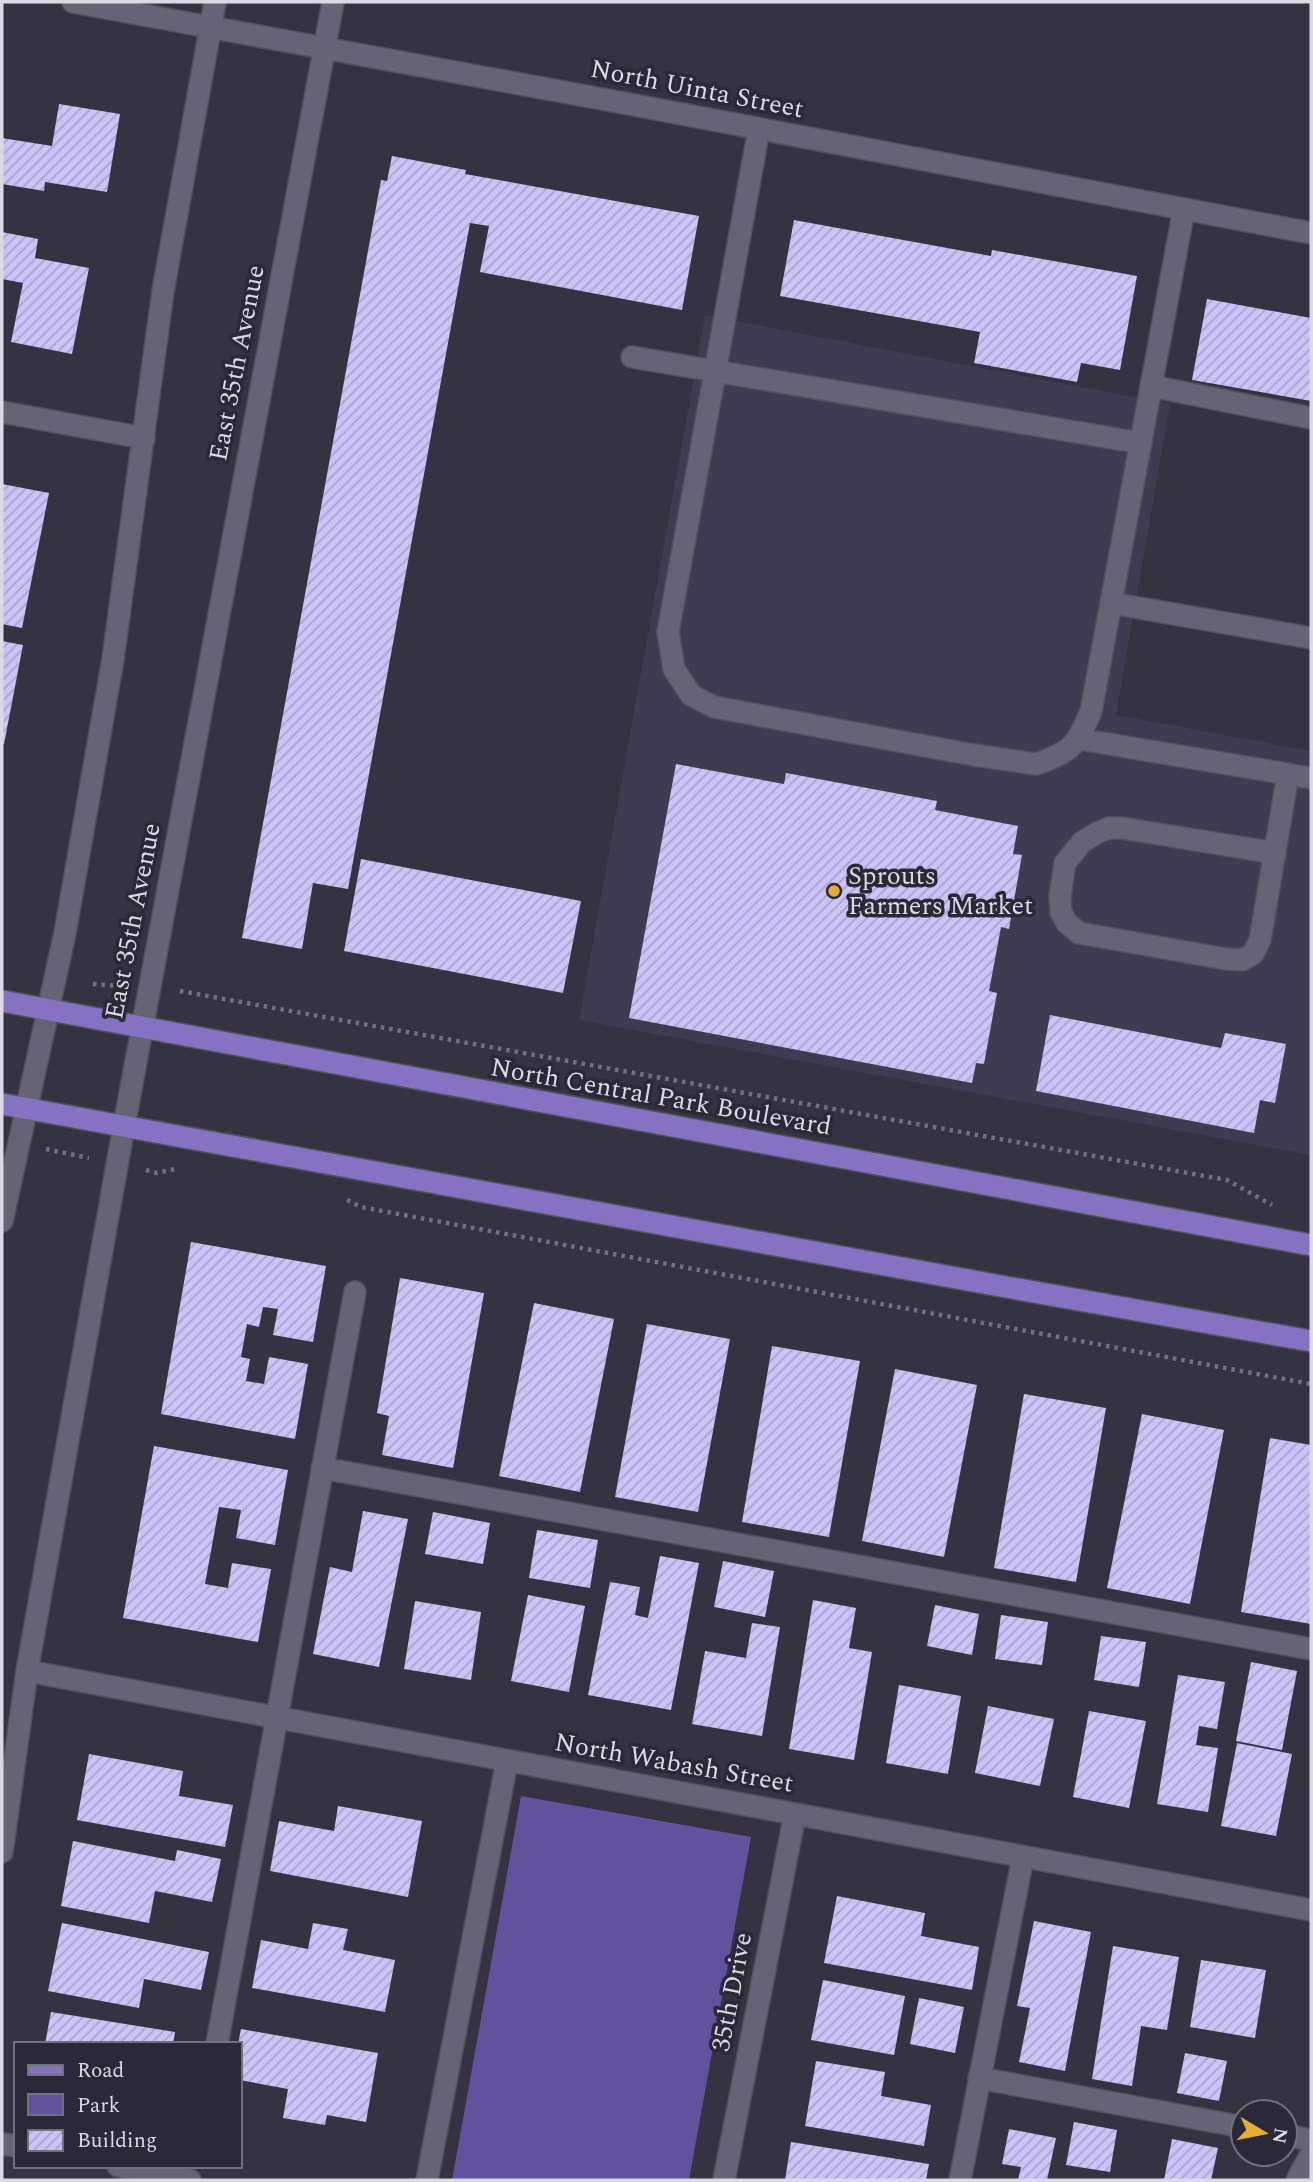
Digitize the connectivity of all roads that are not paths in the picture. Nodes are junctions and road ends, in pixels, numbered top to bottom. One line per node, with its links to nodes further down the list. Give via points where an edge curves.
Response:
1 (73, 2): 4 (street, North Uinta Street)
2 (215, 2): 4 (street)
3 (333, 2): 5 (street, East 35th Avenue)
4 (211, 27): 5 (street, North Uinta Street); 14 (street, via 163,291)
5 (324, 48): 6 (street, North Uinta Street); 24 (street, East 35th Avenue)
6 (759, 129): 7 (street, North Uinta Street); 10 (street)
7 (1184, 209): 8 (street, North Uinta Street); 11 (street)
8 (1311, 233)
9 (632, 357): 10 (street)
10 (714, 372): 15 (street); 18 (street, via 668,632 674,669 691,695 726,709 1037,764 1061,755)
11 (1151, 386): 13 (street); 15 (street)
12 (2, 412): 14 (street)
13 (1311, 418)
14 (144, 438): 23 (street, via 113,659)
15 (1141, 443): 16 (street)
16 (1111, 603): 17 (street); 18 (street, via 1091,711)
17 (1311, 638)
18 (1079, 739): 19 (street)
19 (1288, 774): 20 (street); 21 (street)
20 (1311, 778)
21 (1275, 853): 21 (street, via 1260,940 1253,954 1241,960 1079,933 1061,912 1065,863 1082,842 1109,828)
22 (2, 1002): 23 (main road, North Central Park Boulevard)
23 (48, 1010): 24 (main road, North Central Park Boulevard); 26 (street)
24 (142, 1027): 27 (street, East 35th Avenue); 29 (main road, North Central Park Boulevard)
25 (2, 1104): 26 (main road)
26 (25, 1108): 27 (main road); 28 (street)
27 (124, 1126): 31 (main road); 34 (street, East 35th Avenue)
28 (2, 1221)
29 (1311, 1245)
30 (355, 1292): 32 (street)
31 (1311, 1341)
32 (322, 1468): 33 (street); 35 (street)
33 (1311, 1649)
34 (27, 1671): 35 (street, North Wabash Street); 38 (street, East 35th Avenue)
35 (276, 1718): 36 (street, North Wabash Street); 41 (street)
36 (507, 1761): 37 (street, North Wabash Street); 47 (street)
37 (795, 1814): 39 (street, North Wabash Street); 48 (street, 35th Drive)
38 (2, 1852)
39 (1023, 1857): 40 (street, North Wabash Street); 42 (street)
40 (1311, 1910)
41 (216, 2042)
42 (979, 2078): 43 (street); 49 (street)
43 (1229, 2124)
44 (1311, 2154): 50 (street)
45 (128, 2168): 46 (street)
46 (191, 2180)
47 (427, 2180)
48 (724, 2180)
49 (960, 2180)
50 (1297, 2180)

